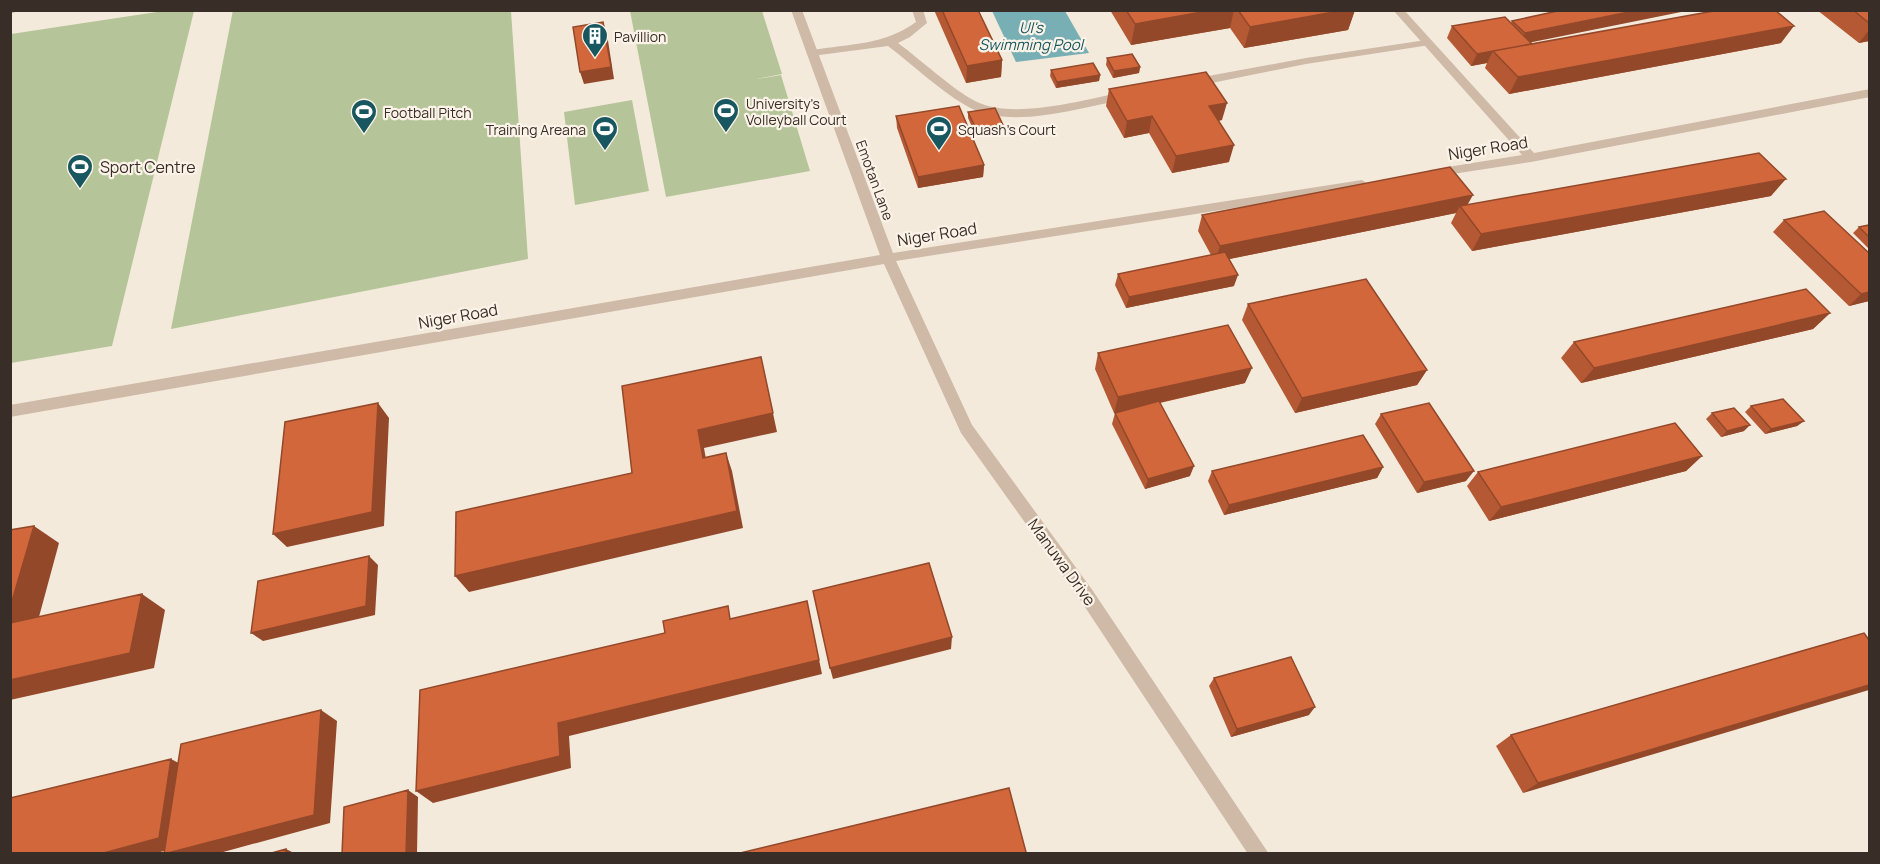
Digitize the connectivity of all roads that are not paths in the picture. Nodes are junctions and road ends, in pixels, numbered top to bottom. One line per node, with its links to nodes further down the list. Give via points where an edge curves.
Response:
1 (16, 10): 5 (street)
2 (796, 10): 8 (street, Emotan Lane)
3 (917, 10): 6 (street, via 921,23)
4 (1398, 10): 7 (street)
5 (10, 11)
6 (890, 42): 8 (street); 10 (street, via 969,103 988,111 1024,114)
7 (1426, 43): 9 (street); 12 (street)
8 (812, 53): 15 (street, Emotan Lane)
9 (1177, 86)
10 (1142, 92)
11 (1869, 93): 12 (street, Niger Road)
12 (1531, 158): 13 (street, Niger Road)
13 (1414, 176)
14 (1379, 182): 15 (street, Niger Road)
15 (888, 258): 16 (street, Niger Road); 17 (street, Manuwa Drive, via 966,429 1087,596)
16 (10, 411)
17 (1260, 854)

